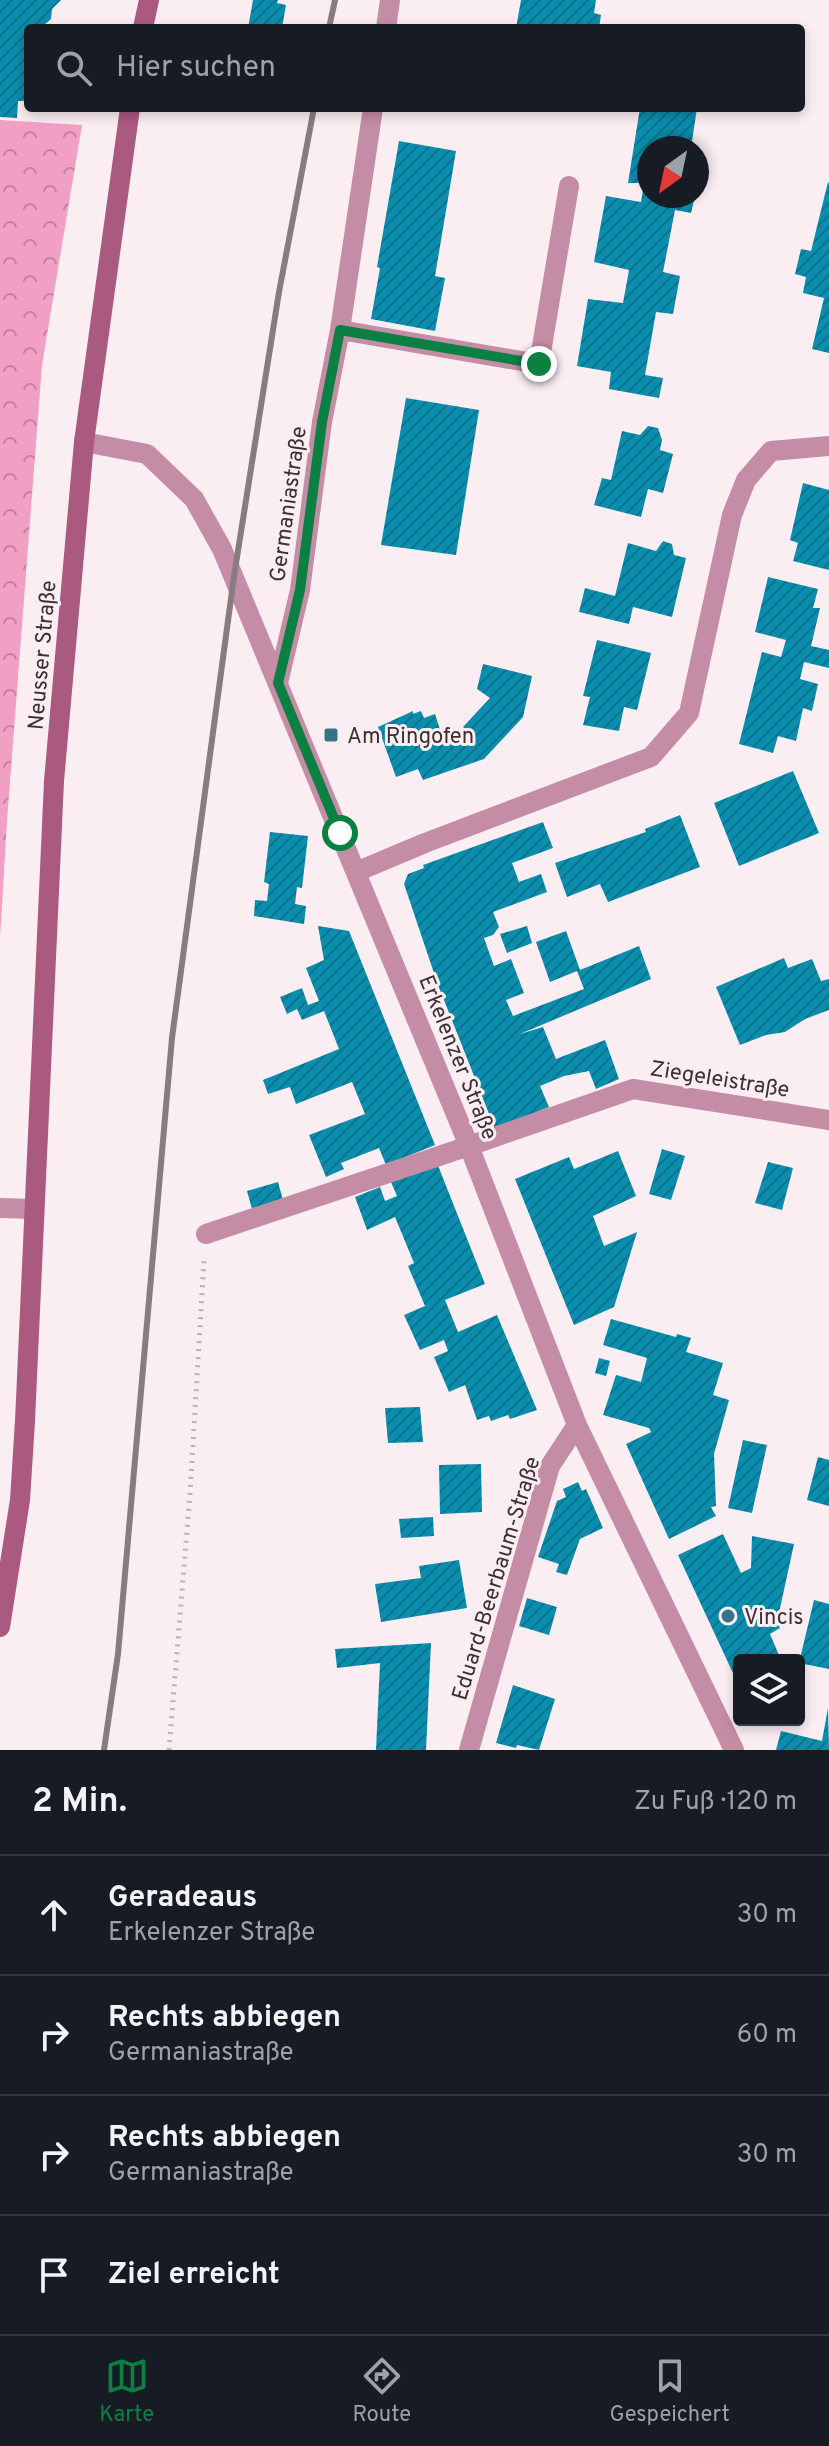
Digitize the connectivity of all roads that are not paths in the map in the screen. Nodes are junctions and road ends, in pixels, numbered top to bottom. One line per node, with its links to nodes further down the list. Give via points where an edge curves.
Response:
1 (149, 0): 3 (street)
2 (390, 0): 4 (street)
3 (144, 24)
4 (387, 24)
5 (129, 112): 9 (street, Neusser Straße)
6 (372, 112): 8 (street, Germaniastraße)
7 (569, 186): 8 (street, via 539,364)
8 (340, 330): 11 (street, Germaniastraße, via 300,590)
9 (84, 442): 11 (street, Erkelenzer Straße, via 147,454 194,499 222,549); 16 (street, Neusser Straße, via 54,781)
10 (829, 446): 12 (street, via 771,451 746,480 732,515 689,713 651,757)
11 (278, 683): 12 (street, Erkelenzer Straße)
12 (356, 872): 14 (street, Erkelenzer Straße)
13 (829, 1120): 14 (street, Ziegeleistraße, via 633,1089)
14 (469, 1146): 17 (street, Ziegeleistraße); 18 (street, Erkelenzer Straße)
15 (0, 1208): 16 (street)
16 (34, 1209): 19 (street, Neusser Straße, via 20,1500)
17 (206, 1234)
18 (577, 1425): 20 (street, Eduard-Beerbaum-Straße, via 550,1466); 21 (street, Erkelenzer Straße)
19 (0, 1627)
20 (469, 1750)
21 (734, 1750)

